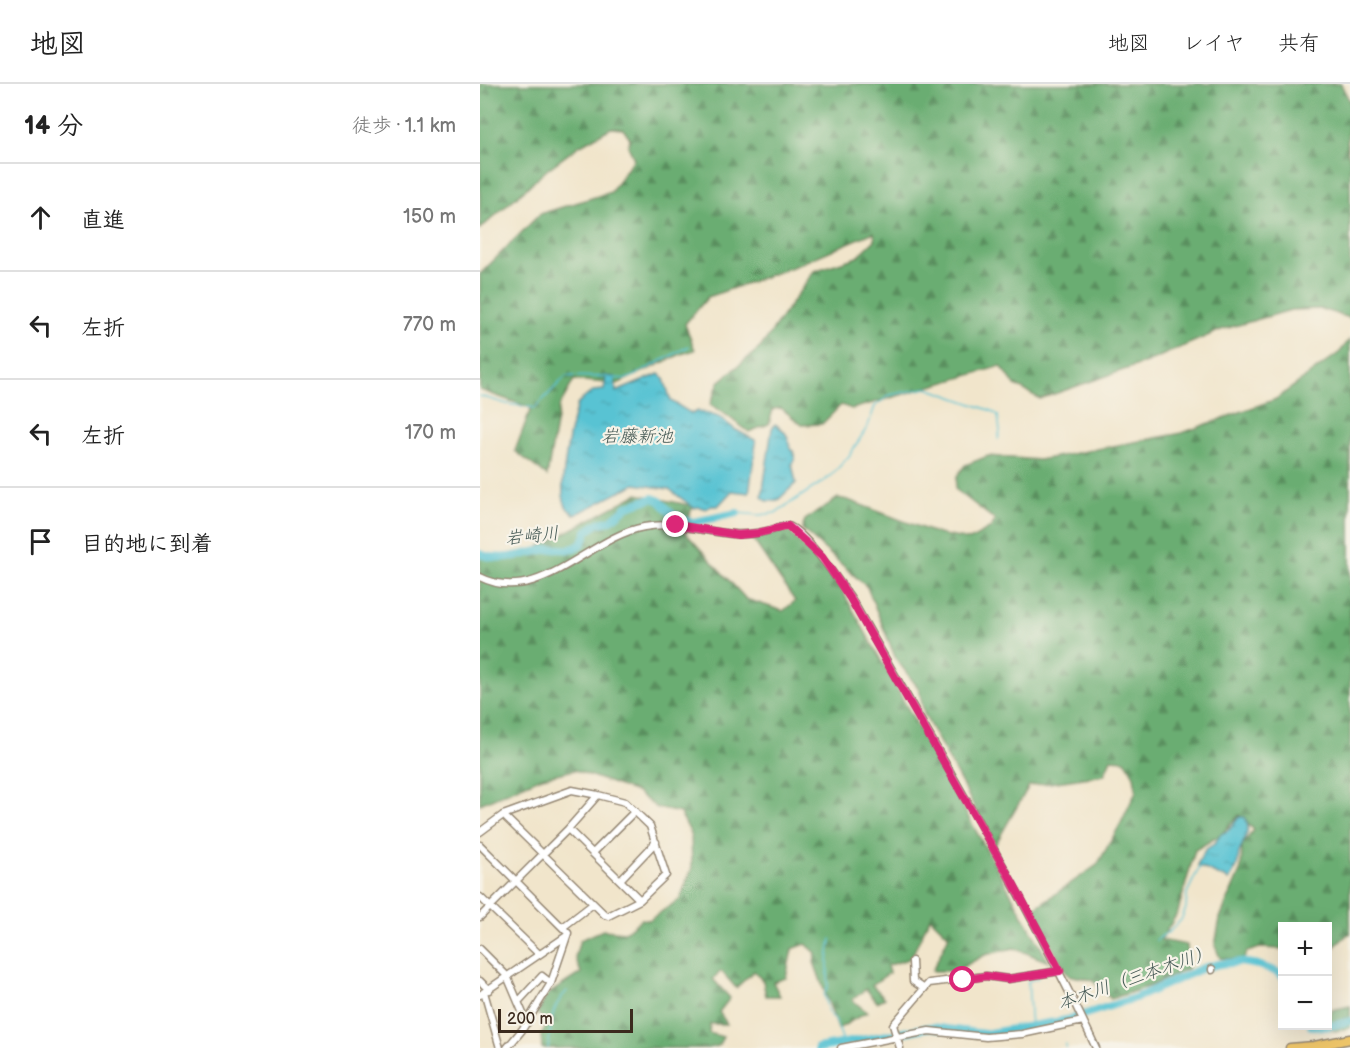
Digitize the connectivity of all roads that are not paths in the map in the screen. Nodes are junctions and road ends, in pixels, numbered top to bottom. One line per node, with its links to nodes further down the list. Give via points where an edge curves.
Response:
1 (480, 577): 23 (street, via 507,585 533,582 620,534 652,525 738,535 792,528 822,557 850,598)
2 (598, 795): 3 (street, via 625,802); 4 (street, via 572,790); 5 (street)
3 (635, 811): 7 (street, via 650,826); 10 (street)
4 (503, 815): 6 (street); 9 (street)
5 (568, 829): 9 (street); 10 (street)
6 (480, 832)
7 (656, 842): 11 (street); 14 (street, via 666,875)
8 (480, 845): 12 (street)
9 (542, 854): 12 (street); 15 (street)
10 (593, 854): 11 (street)
11 (620, 880): 14 (street)
12 (516, 881): 16 (street); 18 (street)
13 (480, 897): 16 (street)
14 (640, 900): 15 (street, via 608,916)
15 (593, 904): 18 (street)
16 (490, 907): 17 (street); 21 (street)
17 (480, 917)
18 (563, 927): 19 (street, via 568,933)
19 (566, 937): 21 (street); 26 (street)
20 (480, 949): 24 (street)
21 (539, 954): 24 (street)
22 (912, 961): 27 (street, via 913,981)
23 (1060, 971): 27 (street, via 1008,979 986,976 933,982); 30 (street)
24 (507, 976): 28 (street); 29 (street)
25 (480, 981): 28 (street)
26 (551, 983): 29 (street, via 542,976); 31 (street)
27 (923, 988): 32 (street, via 893,1025)
28 (484, 992): 34 (street)
29 (518, 1002): 31 (street)
30 (1083, 1020): 32 (street, via 986,1038 936,1031); 38 (street)
31 (527, 1023): 35 (street)
32 (896, 1037): 36 (street); 37 (street)
33 (1350, 1039): 39 (main road)
34 (500, 1048)
35 (507, 1048)
36 (841, 1048)
37 (900, 1048)
38 (1096, 1048)
39 (1290, 1048)

